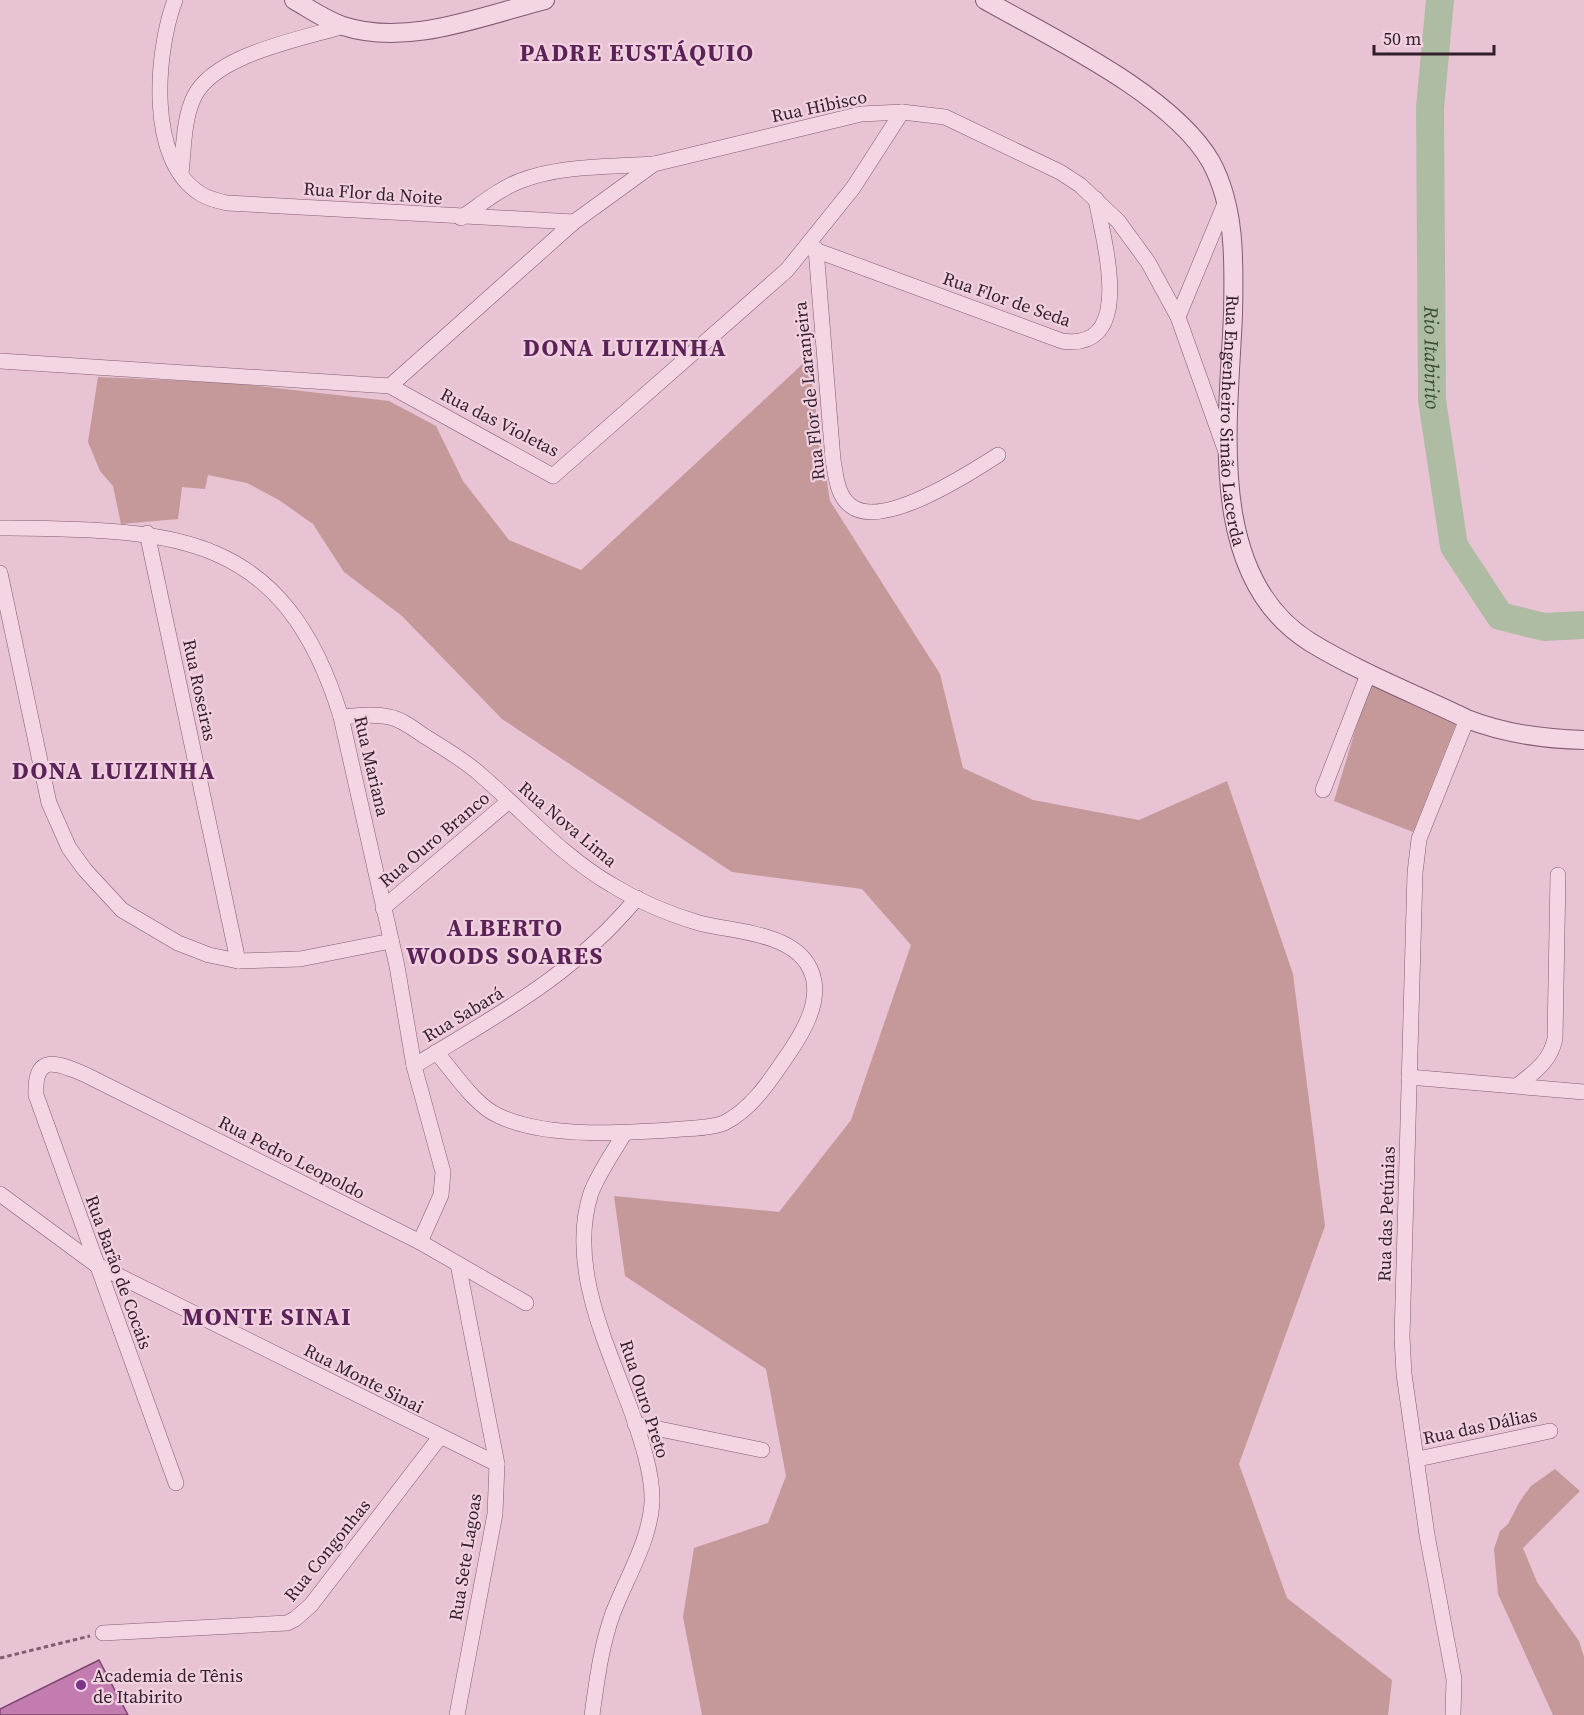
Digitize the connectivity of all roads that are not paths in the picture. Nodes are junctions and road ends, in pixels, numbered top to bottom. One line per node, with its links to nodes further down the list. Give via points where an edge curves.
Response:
1 (175, 0): 10 (street, Rua Flor da Noite, via 167,20 159,88 164,142)
2 (294, 0): 6 (street)
3 (323, 0): 6 (street)
4 (545, 0): 7 (street, via 422,30 385,33)
5 (985, 0): 12 (street, Rua Engenheiro Simão Lacerda, via 1131,85 1175,119 1211,162)
6 (326, 19): 7 (street)
7 (344, 26): 10 (street, via 256,53 231,64 200,86 188,117)
8 (902, 112): 9 (street, Rua Hibisco, via 861,114); 11 (street, Rua Hibisco, via 945,117 1060,172); 15 (street, Rua das Violetas)
9 (654, 164): 13 (street, via 536,176 504,189); 14 (street, Rua Hibisco)
10 (181, 174): 13 (street, Rua Flor da Noite, via 201,194 227,203)
11 (1096, 199): 15 (street, Rua Flor de Seda, via 1108,267 1109,312 1101,330 1082,342 1062,341); 16 (street, Rua Hibisco, via 1148,262)
12 (1226, 201): 16 (street); 20 (street, Rua Engenheiro Simão Lacerda, via 1234,272)
13 (461, 218): 14 (street, Rua Flor da Noite)
14 (574, 222): 18 (street, Rua Hibisco)
15 (811, 248): 18 (street, Rua das Violetas, via 553,476); 19 (street, Rua Flor de Laranjeira, via 833,460 844,499 861,511 891,510 938,490)
16 (1178, 317): 20 (street, Rua Hibisco)
17 (0, 361): 18 (street, Rua das Violetas)
18 (390, 386)
19 (998, 455)
20 (1228, 459): 24 (street, Rua Engenheiro Simão Lacerda, via 1232,517 1260,589 1280,616 1308,641)
21 (0, 528): 22 (street, Rua Mariana)
22 (147, 534): 25 (street, Rua Mariana, via 185,541 222,555 269,588 300,622 329,678); 34 (street, Rua Roseiras)
23 (0, 573): 34 (street, via 49,803 69,848 122,910 146,926 209,955)
24 (1369, 672): 26 (street, Rua Engenheiro Simão Lacerda); 28 (street)
25 (341, 717): 29 (street, Rua Nova Lima, via 376,716 400,721 480,774); 32 (street, Rua Mariana)
26 (1467, 719): 27 (street, Rua Engenheiro Simão Lacerda, via 1547,740); 38 (street, Rua das Petúnias, via 1419,839)
27 (1584, 740)
28 (1323, 790)
29 (509, 801): 31 (street, Rua Nova Lima, via 571,855 611,885); 32 (street, Rua Ouro Branco)
30 (1558, 875): 39 (street, via 1555,1039 1541,1067)
31 (637, 898): 35 (street, Rua Sabará, via 564,972); 41 (street, Rua Nova Lima, via 700,923 764,936 790,947 810,968 815,990 809,1017 771,1080 751,1103 721,1124)
32 (383, 908): 33 (street, Rua Mariana)
33 (391, 941): 34 (street, via 300,959); 36 (street, Rua Mariana)
34 (238, 961)
35 (436, 1052): 36 (street, Rua Sabará); 41 (street, via 480,1103 497,1116 558,1130)
36 (414, 1066): 43 (street, Rua Mariana, via 444,1184)
37 (38, 1073): 43 (street, Rua Pedro Leopoldo, via 46,1065 64,1065); 44 (street, Rua Barão de Cocais, via 36,1095)
38 (1409, 1077): 39 (street); 51 (street, Rua das Petúnias, via 1402,1337)
39 (1518, 1085): 40 (street)
40 (1584, 1092)
41 (624, 1134): 47 (street, Rua Ouro Preto, via 591,1194 585,1258 597,1316)
42 (0, 1194): 44 (street, Rua Monte Sinai)
43 (420, 1242): 45 (street, Rua Pedro Leopoldo)
44 (95, 1264): 49 (street, Rua Monte Sinai); 53 (street, Rua Barão de Cocais)
45 (458, 1264): 46 (street, Rua Pedro Leopoldo); 52 (street, Rua Sete Lagoas)
46 (526, 1303)
47 (635, 1424): 50 (street); 56 (street, Rua Ouro Preto, via 652,1501 644,1539 599,1660)
48 (1550, 1431): 51 (street, Rua das Dálias)
49 (440, 1437): 52 (street, Rua Monte Sinai); 54 (street, Rua Congonhas, via 311,1605 295,1619 287,1623)
50 (762, 1450)
51 (1418, 1459): 57 (street, Rua das Petúnias, via 1427,1534 1454,1679)
52 (496, 1464): 55 (street, Rua Sete Lagoas, via 495,1514)
53 (176, 1483)
54 (103, 1633)
55 (457, 1715)
56 (592, 1715)
57 (1453, 1715)

